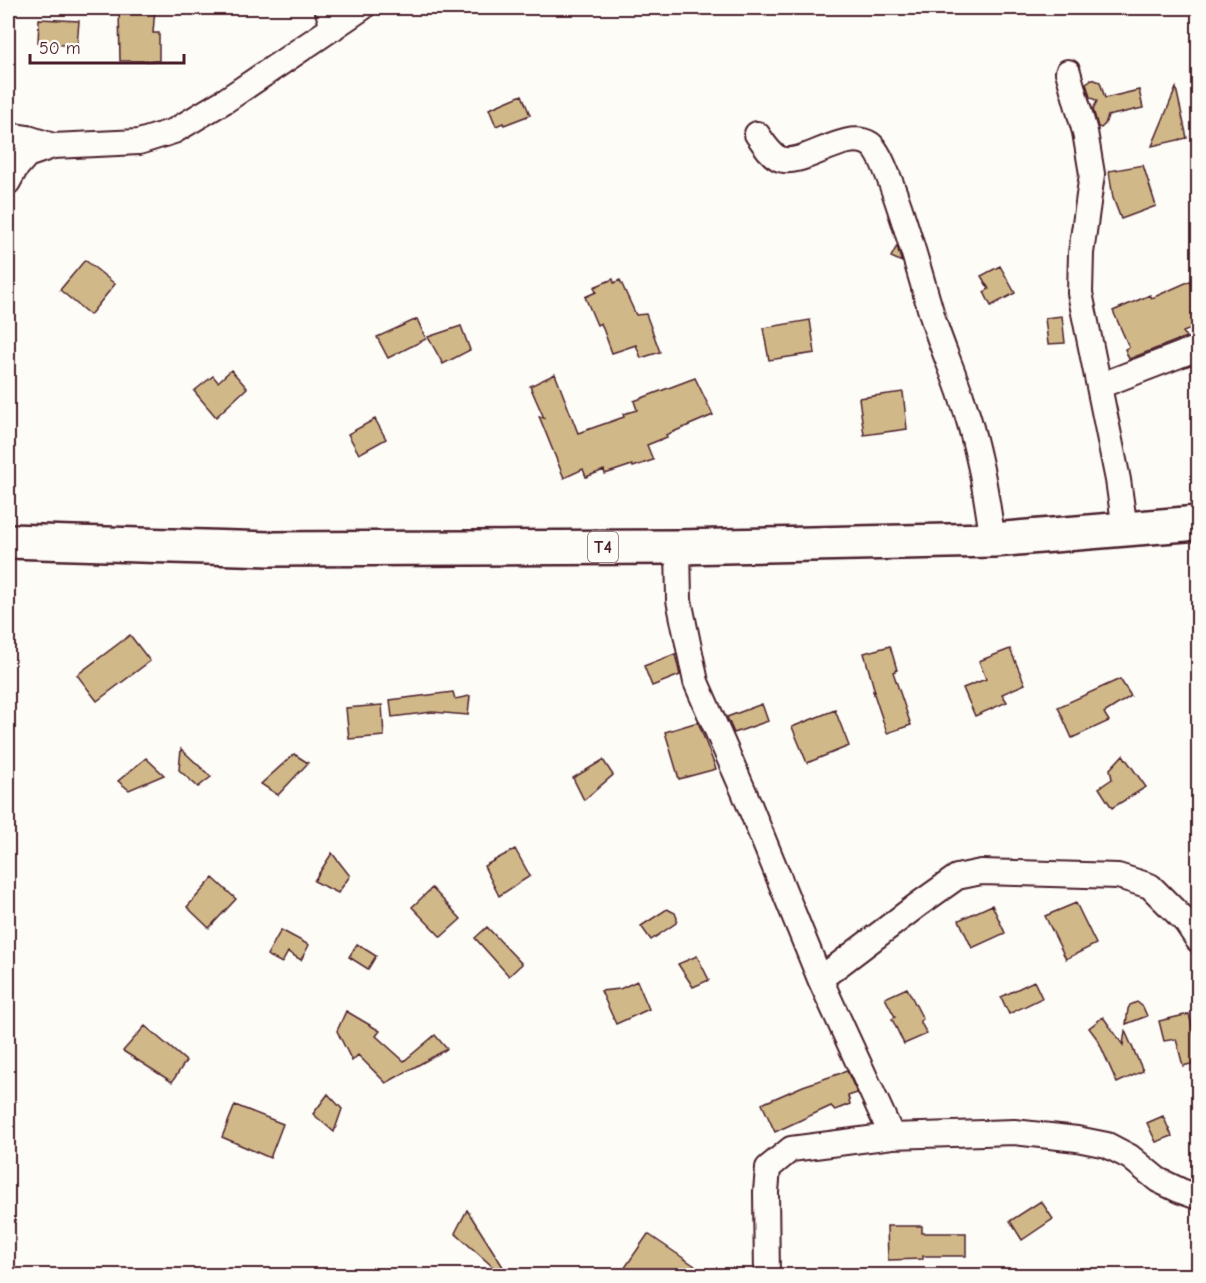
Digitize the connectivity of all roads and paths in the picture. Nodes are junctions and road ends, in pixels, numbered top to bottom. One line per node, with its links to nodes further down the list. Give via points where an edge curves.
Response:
1 (362, 8): 2 (street)
2 (330, 18): 6 (street, via 226,100 174,131 139,142)
3 (1068, 72): 9 (street, via 1086,132 1092,174 1081,253 1080,293)
4 (757, 134): 12 (street, via 778,158 786,160 856,141 872,145 878,153 963,399)
5 (8, 135): 6 (street)
6 (53, 146): 7 (street, via 27,155)
7 (8, 182)
8 (1198, 348): 9 (street)
9 (1099, 386): 11 (street)
10 (1198, 523): 11 (highway, T4)
11 (1125, 529): 12 (highway, T4)
12 (993, 540): 14 (highway, T4)
13 (8, 541): 14 (highway, T4, via 270,549)
14 (678, 547): 16 (street, via 679,600 696,682)
15 (1198, 940): 16 (street, via 1150,886 1118,876 981,872 957,877)
16 (820, 979): 17 (street)
17 (892, 1136): 18 (street, via 1014,1132 1077,1139 1107,1145 1130,1157 1158,1180); 19 (street, via 791,1149 768,1168)
18 (1198, 1197)
19 (767, 1275)

